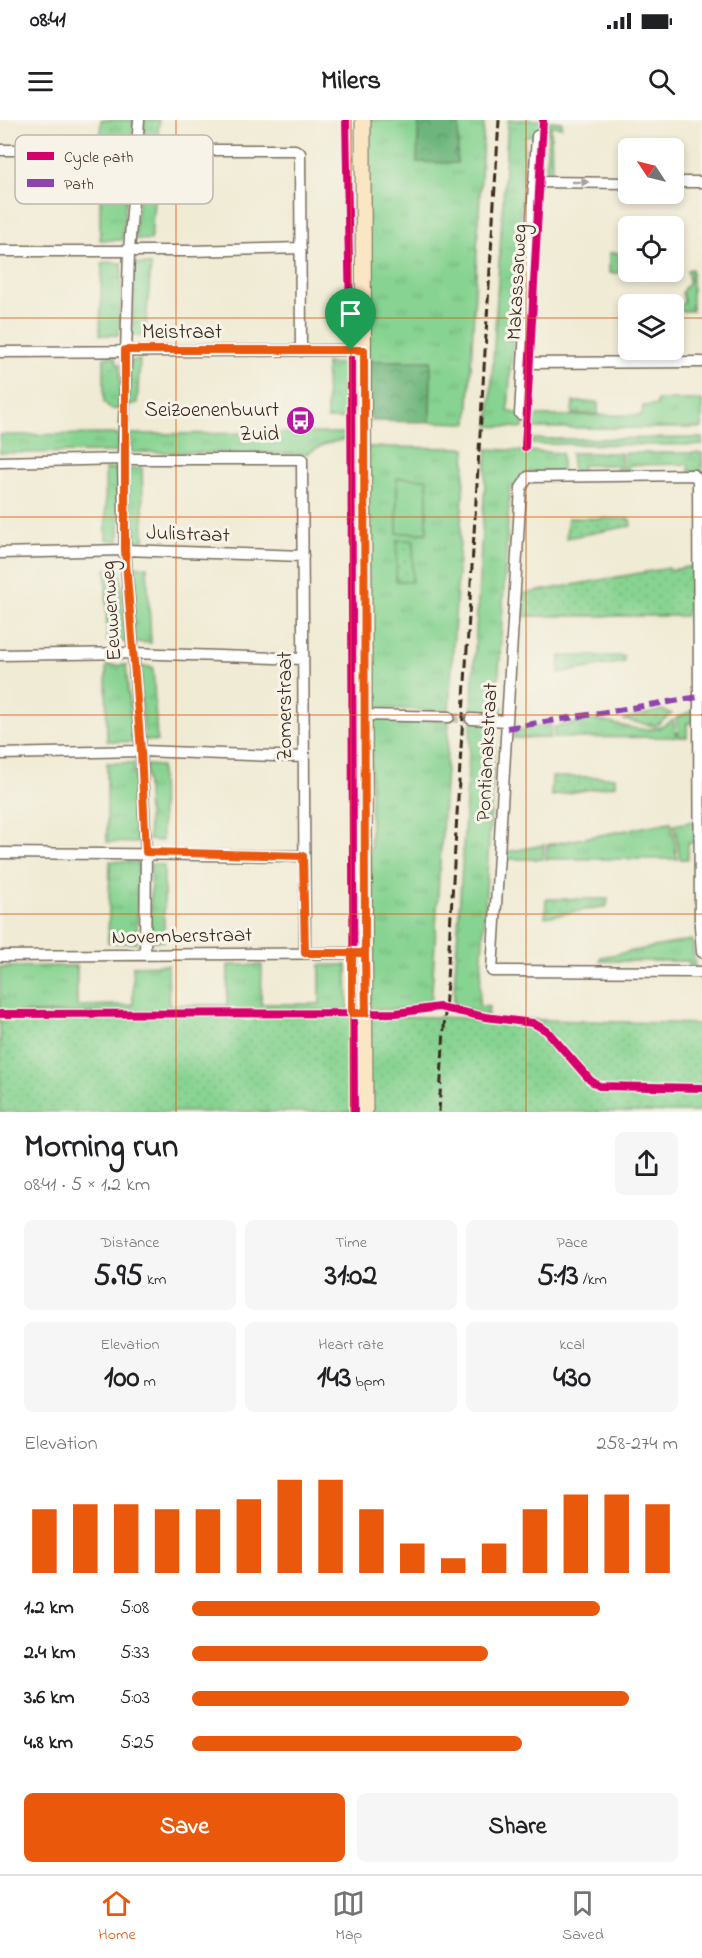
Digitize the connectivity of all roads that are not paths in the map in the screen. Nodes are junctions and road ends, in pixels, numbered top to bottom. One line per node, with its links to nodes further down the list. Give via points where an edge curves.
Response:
1 (139, 120): 3 (street, Eeuwenweg)
2 (361, 124): 15 (street)
3 (138, 135)
4 (537, 136): 9 (street, Makassarweg)
5 (213, 150): 11 (street, via 291,149 300,153)
6 (684, 182): 8 (street)
7 (618, 183): 9 (street, one-way to 7, via 540,182)
8 (702, 183)
9 (534, 186): 19 (street, Makassarweg)
10 (133, 204): 13 (street, Eeuwenweg)
11 (300, 248): 13 (street); 16 (street)
12 (0, 251): 13 (street)
13 (129, 251): 14 (street, Eeuwenweg)
14 (125, 350): 16 (street, Meistraat); 17 (street, Meistraat); 21 (street, Eeuwenweg)
15 (364, 350): 16 (street, Meistraat); 30 (street)
16 (301, 351)
17 (0, 352)
18 (702, 362): 19 (street, Makassarweg)
19 (523, 363): 20 (street, Makassarweg)
20 (520, 414)
21 (123, 459): 22 (street); 23 (street, Eeuwenweg); 25 (street, Zomerstraat, via 302,459)
22 (0, 462)
23 (125, 550): 24 (street, Julistraat); 25 (street, Julistraat); 27 (street, Eeuwenweg)
24 (0, 553)
25 (303, 556): 29 (street, Zomerstraat)
26 (701, 596): 33 (street, Pontianakstraat, via 698,480 694,475 528,477 521,488); 40 (street)
27 (132, 653): 28 (street); 29 (street); 34 (street, Eeuwenweg)
28 (0, 655)
29 (303, 659): 36 (street, Zomerstraat)
30 (364, 715): 31 (street); 42 (street)
31 (448, 717)
32 (471, 718): 33 (street)
33 (507, 721): 45 (street, Pontianakstraat, via 492,971)
34 (141, 751): 35 (street); 36 (street); 37 (street, Eeuwenweg)
35 (0, 754)
36 (304, 758): 39 (street, Zomerstraat)
37 (146, 852): 38 (street); 39 (street); 43 (street, Eeuwenweg)
38 (0, 853)
39 (303, 856): 41 (street, Zomerstraat)
40 (702, 952)
41 (305, 953): 42 (street, Novemberstraat); 43 (street, Novemberstraat)
42 (365, 953): 46 (street)
43 (145, 955): 44 (street, Novemberstraat)
44 (0, 956)
45 (702, 972)
46 (365, 1112)

